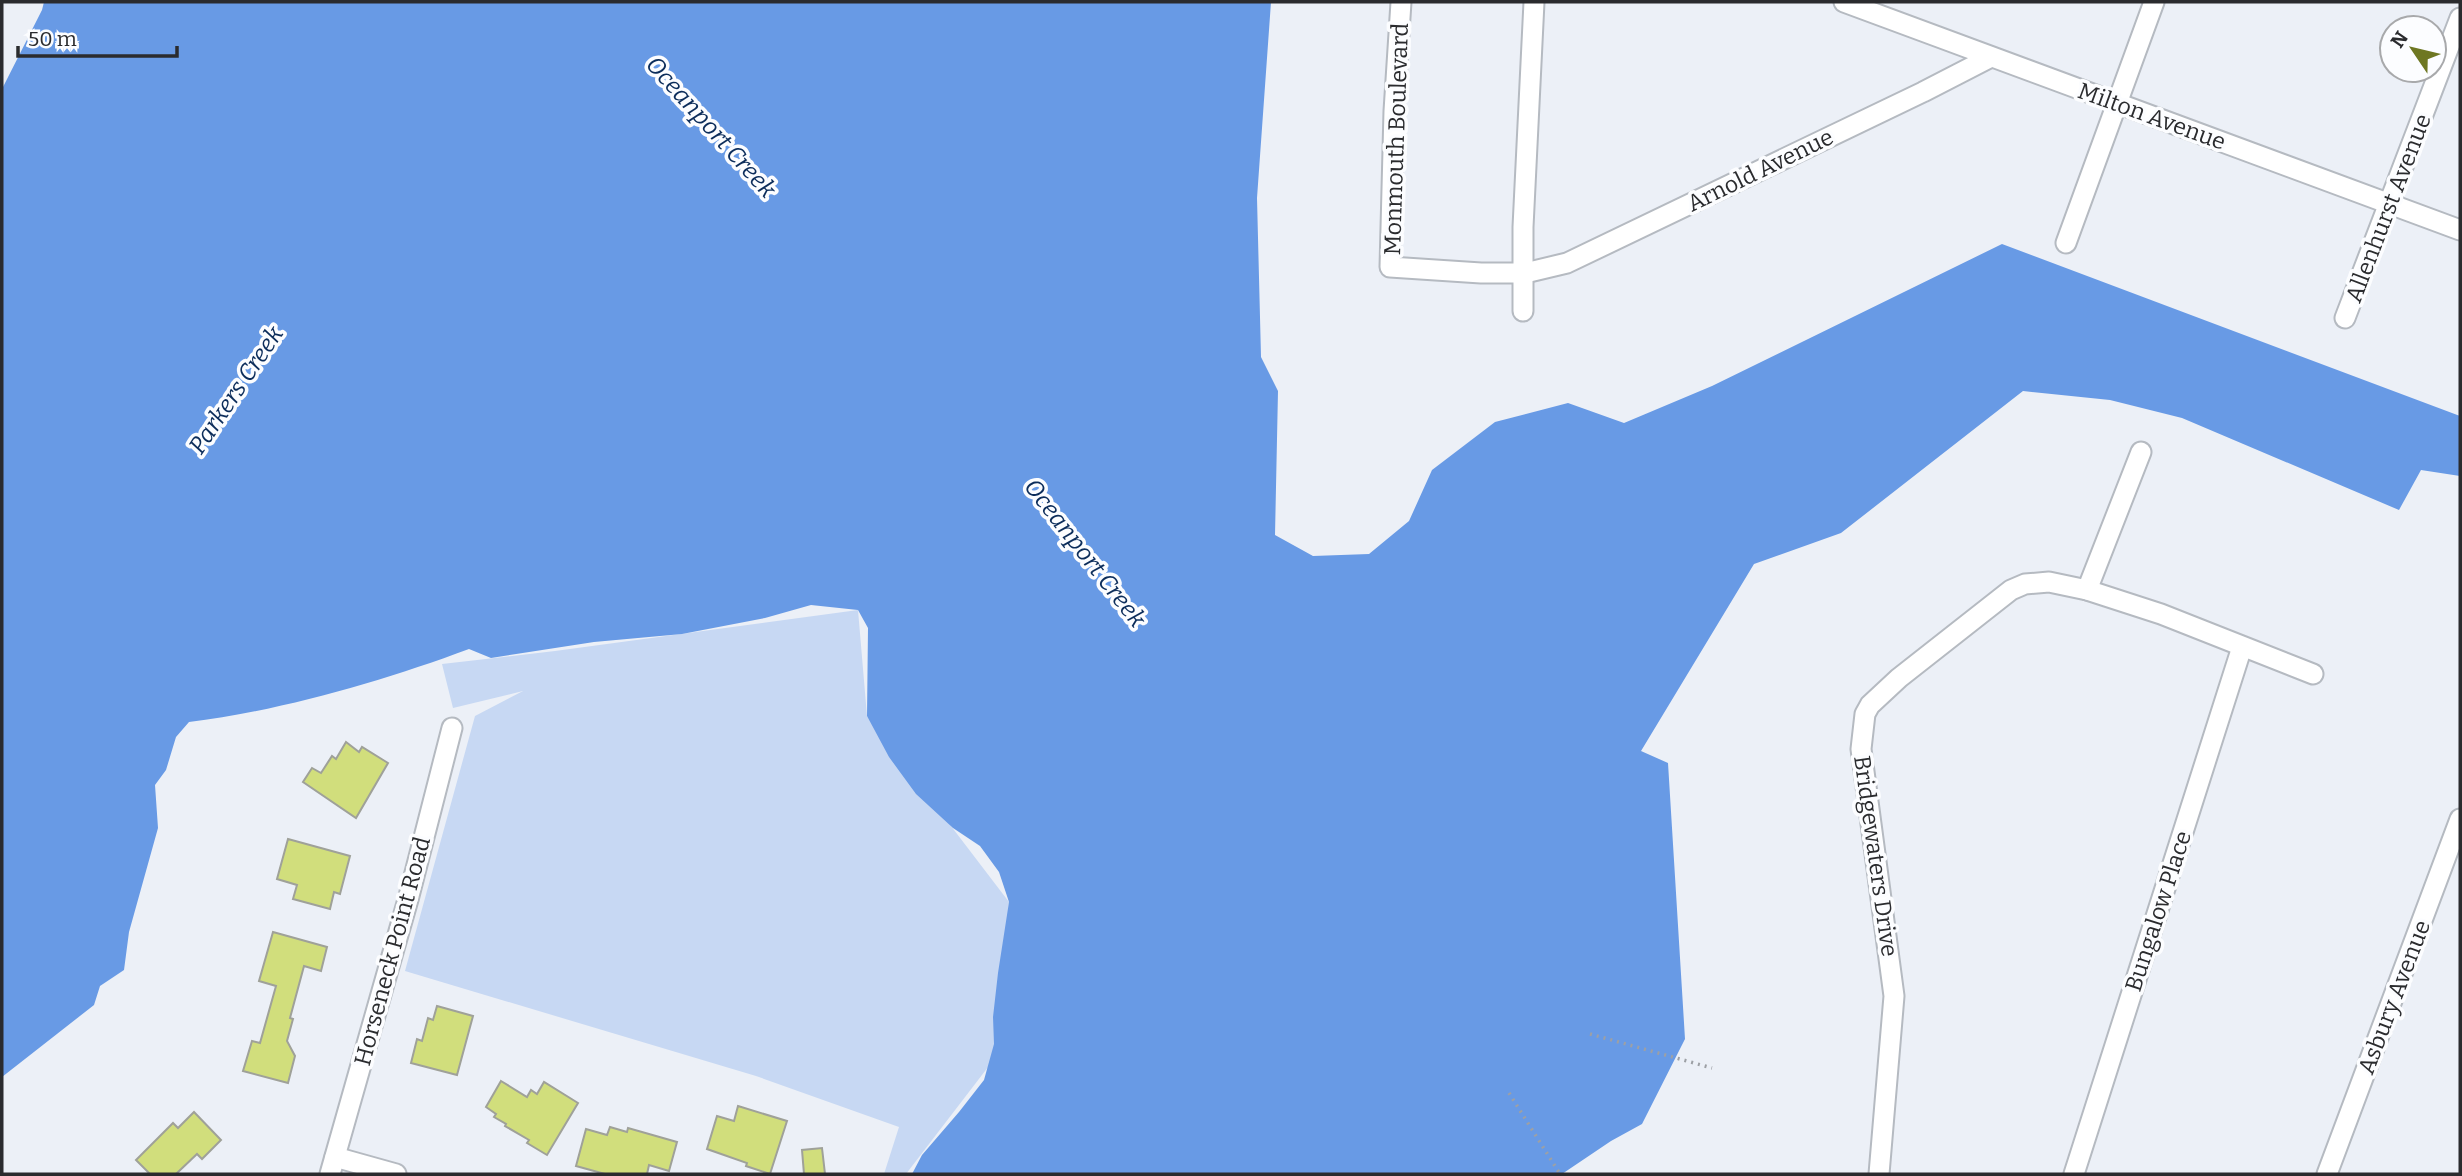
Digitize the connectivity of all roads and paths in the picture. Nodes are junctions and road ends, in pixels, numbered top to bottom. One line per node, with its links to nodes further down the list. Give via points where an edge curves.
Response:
1 (1401, 2): 11 (street, Monmouth Boulevard, via 1390,267)
2 (1534, 2): 11 (street, via 1523,227)
3 (1844, 2): 6 (street, Milton Avenue)
4 (2154, 2): 7 (street)
5 (2460, 18): 8 (street, Allenhurst Avenue)
6 (1991, 57): 7 (street, Milton Avenue); 11 (street, Arnold Avenue, via 1567,263)
7 (2116, 103): 8 (street, Milton Avenue); 10 (street)
8 (2390, 204): 9 (street, Milton Avenue); 13 (street, Allenhurst Avenue)
9 (2460, 230)
10 (2066, 243)
11 (1525, 273): 12 (street)
12 (1523, 311)
13 (2345, 318)
14 (2141, 452): 15 (street)
15 (2087, 590): 16 (street, Bridgewaters Drive); 26 (street, Bridgewaters Drive, via 2049,582 2011,590 1899,678 1865,714 1861,749 1895,996)
16 (2242, 647): 17 (street, Bridgewaters Drive); 27 (street, Bungalow Place)
17 (2313, 674)
18 (452, 728): 23 (street, Horseneck Point Road)
19 (2460, 819): 28 (street, Asbury Avenue)
20 (1590, 1034): 21 (path)
21 (1712, 1068)
22 (1509, 1093): 25 (path)
23 (332, 1166): 24 (street)
24 (396, 1174)
25 (1560, 1174)
26 (1879, 1174)
27 (2074, 1174)
28 (2327, 1174)

